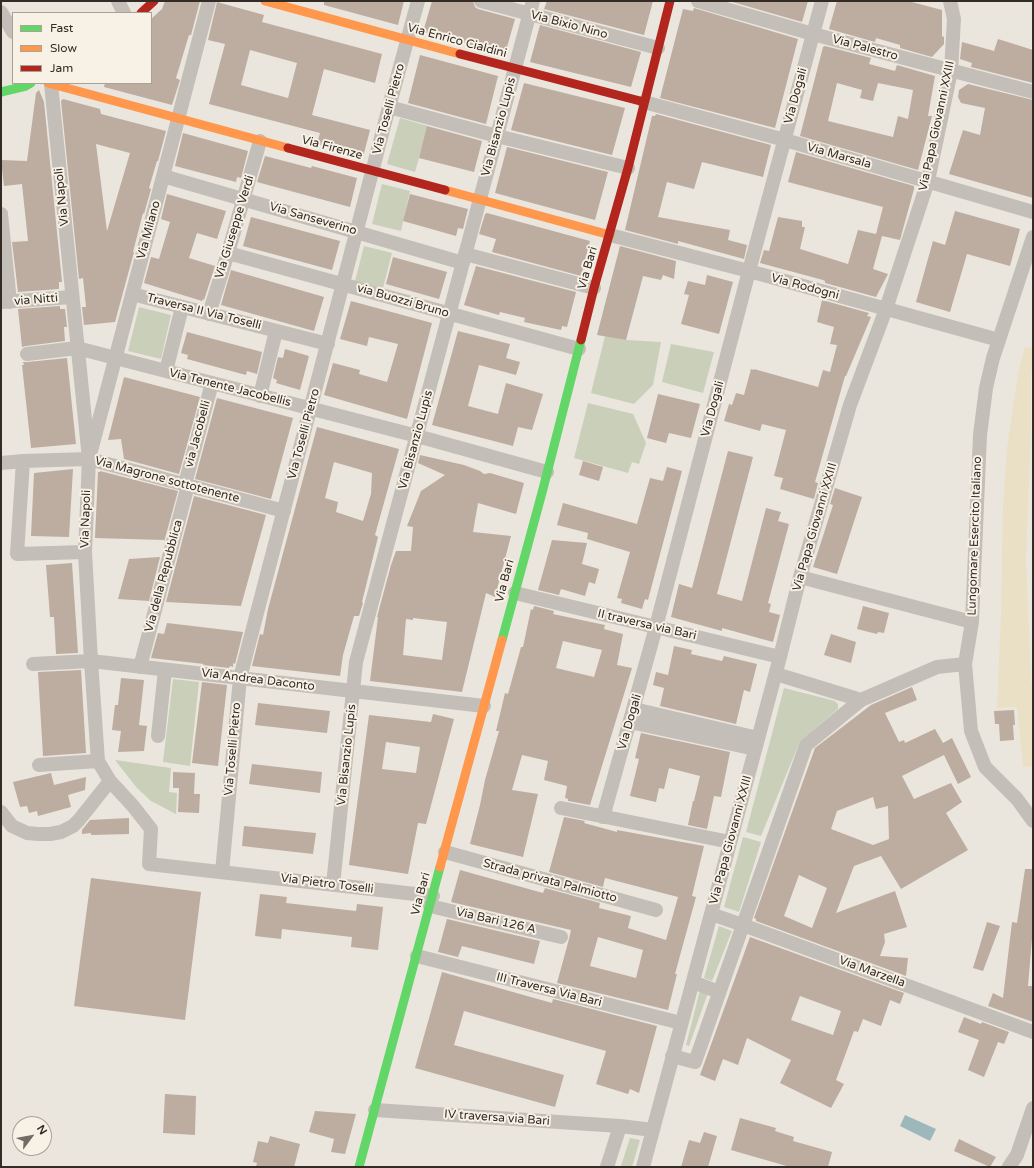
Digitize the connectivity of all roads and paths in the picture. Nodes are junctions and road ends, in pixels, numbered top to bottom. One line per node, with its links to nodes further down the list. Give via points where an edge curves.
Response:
1 (118, 1): 13 (street)
2 (154, 1): 14 (main road)
3 (209, 1): 27 (street, Via Milano)
4 (264, 1): 17 (main road, Via Enrico Cialdini)
5 (418, 1): 17 (street, Via Toselli Pietro)
6 (481, 1): 11 (street, Via Bixio Nino)
7 (670, 1): 18 (main road, Via Bari)
8 (698, 1): 16 (street, Via Palestro)
9 (822, 1): 16 (street, Via Dogali)
10 (948, 2): 20 (street, Via Papa Giovanni XXIII, via 954,19)
11 (532, 8): 18 (street, Via Bixio Nino); 19 (street, Via Bisanzio Lupis)
12 (1, 12): 15 (street)
13 (124, 12)
14 (142, 12)
15 (12, 30)
16 (813, 34): 20 (street, Via Palestro); 29 (street, Via Dogali)
17 (408, 40): 19 (main road, Via Enrico Cialdini); 26 (street, Via Toselli Pietro)
18 (658, 48): 25 (main road, Via Bari)
19 (515, 69): 25 (main road, Via Enrico Cialdini); 28 (street, Via Bisanzio Lupis)
20 (951, 71): 24 (street, Via Palestro); 34 (street, Via Papa Giovanni XXIII)
21 (29, 84): 23 (main road)
22 (50, 84): 27 (main road, Via Firenze); 48 (street, Via Napoli)
23 (1, 92)
24 (1033, 92)
25 (644, 102): 29 (street, Via Marsala); 31 (main road, Via Bari)
26 (389, 107): 28 (street); 32 (street, Via Toselli Pietro)
27 (179, 119): 30 (main road, Via Firenze); 33 (street, Via Milano)
28 (497, 136): 31 (street); 36 (street, Via Bisanzio Lupis)
29 (785, 140): 34 (street, Via Marsala); 44 (street, Via Dogali)
30 (260, 141): 32 (main road, Via Firenze); 35 (street, Via Giuseppe Verdi)
31 (628, 168): 40 (main road, Via Bari)
32 (372, 171): 36 (main road, Via Firenze); 39 (street, Via Toselli Pietro)
33 (163, 176): 35 (street, Via Sanseverino); 47 (street, Via Milano)
34 (928, 181): 37 (street, Via Marsala); 51 (street, Via Papa Giovanni XXIII)
35 (244, 199): 39 (street, Via Sanseverino); 42 (street, Via Giuseppe Verdi)
36 (480, 200): 40 (main road, Via Firenze); 43 (street, Via Bisanzio Lupis)
37 (1033, 212)
38 (1, 214): 49 (street)
39 (356, 232): 43 (street, Via Sanseverino); 45 (street, Via Toselli Pietro)
40 (610, 235): 44 (street, Via Rodogni); 46 (main road, Via Bari)
41 (1033, 237): 55 (street, Lungomare Esercito Italiano)
42 (228, 253): 45 (street, via Buozzi Bruno); 52 (street, Via Giuseppe Verdi)
43 (464, 258): 46 (street, Via Sanseverino); 53 (street, Via Bisanzio Lupis)
44 (749, 271): 51 (street, Via Rodogni); 76 (street, Via Dogali)
45 (343, 284): 53 (street, via Buozzi Bruno); 56 (street, Via Toselli Pietro)
46 (594, 288): 58 (main road, Via Bari)
47 (132, 294): 50 (street, Traversa II Via Toselli); 60 (street, Via Milano)
48 (72, 297): 49 (street, via Nitti); 57 (street, Via Napoli)
49 (6, 302)
50 (182, 307): 52 (street, Traversa II Via Toselli); 61 (street)
51 (886, 309): 55 (street, Via Rodogni); 73 (street, Via Papa Giovanni XXIII, via 850,405)
52 (208, 314): 54 (street, Traversa II Via Toselli)
53 (449, 314): 58 (street, via Buozzi Bruno); 65 (street, Via Bisanzio Lupis)
54 (276, 331): 56 (street, Traversa II Via Toselli); 63 (street, Traversa II Via Toselli)
55 (999, 340): 75 (street, Lungomare Esercito Italiano, via 986,388 980,435)
56 (328, 344): 64 (street, Via Toselli Pietro)
57 (77, 348): 59 (street, Via Tenente Jacobellis); 60 (street, Via Tenente Jacobellis); 66 (street, Via Napoli)
58 (579, 349): 69 (main road, Via Bari)
59 (27, 354)
60 (115, 358): 61 (street, Via Tenente Jacobellis); 66 (street, Via Milano)
61 (166, 371): 62 (street, Via Tenente Jacobellis)
62 (212, 383): 63 (street, Via Tenente Jacobellis); 70 (street, via Jacobelli)
63 (260, 396): 64 (street, Via Tenente Jacobellis)
64 (311, 408): 65 (street, Via Tenente Jacobellis); 71 (street, Via Toselli Pietro)
65 (417, 436): 69 (street, Via Tenente Jacobellis); 85 (street, Via Bisanzio Lupis, via 356,662)
66 (89, 459): 67 (street, Via Magrone sottotenente); 70 (street, Via Magrone sottotenente); 72 (street, Via Napoli)
67 (23, 461): 68 (street, Via Magrone sottotenente); 72 (street, via 17,554)
68 (1, 463)
69 (547, 472): 74 (main road, Via Bari)
70 (186, 485): 71 (street, Via Magrone sottotenente); 81 (street, Via della Repubblica)
71 (284, 511): 84 (street, Via Toselli Pietro)
72 (85, 552): 78 (street, Via Napoli)
73 (800, 577): 75 (street); 77 (street, Via Papa Giovanni XXIII)
74 (515, 594): 76 (street, II traversa via Bari); 87 (main road, Via Bari)
75 (972, 622): 80 (street, Lungomare Esercito Italiano)
76 (656, 627): 77 (street, II traversa via Bari); 88 (street, Via Dogali)
77 (780, 657): 83 (street, Via Papa Giovanni XXIII)
78 (91, 661): 79 (street, Via Andrea Daconto); 81 (street, Via Andrea Daconto); 91 (street, Via Napoli)
79 (33, 664)
80 (965, 664): 86 (street, via 937,667); 97 (street, Lungomare Esercito Italiano, via 971,731 985,767 1017,799)
81 (140, 667): 82 (street, Via Andrea Daconto)
82 (165, 670): 84 (street, Via Andrea Daconto); 89 (street)
83 (776, 674): 86 (street); 90 (street, Via Papa Giovanni XXIII)
84 (240, 678): 85 (street, Via Andrea Daconto); 100 (street, Via Toselli Pietro)
85 (353, 691): 87 (street, Via Andrea Daconto); 101 (street, Via Bisanzio Lupis)
86 (861, 700): 105 (street, via 806,745)
87 (484, 706): 99 (main road, Via Bari)
88 (632, 716): 90 (street); 96 (street, Via Dogali)
89 (158, 736)
90 (757, 743): 98 (street, Via Papa Giovanni XXIII)
91 (98, 761): 92 (street); 93 (street, Via Napoli)
92 (39, 765)
93 (110, 781): 95 (street, via 73,826 61,832 27,833 12,826); 100 (street, Via Napoli, via 151,829 149,864)
94 (561, 808): 96 (street)
95 (1, 812)
96 (603, 816): 98 (street)
97 (1033, 821)
98 (730, 842): 104 (street, Via Papa Giovanni XXIII)
99 (445, 852): 102 (main road, Via Bari); 103 (street, Strada privata Palmiotto)
100 (222, 872): 101 (street, Via Pietro Toselli)
101 (333, 885): 102 (street, Via Pietro Toselli)
102 (431, 901): 106 (street, Via Bari 126 A); 107 (main road, Via Bari)
103 (656, 910)
104 (711, 914): 105 (street, Via Marzella); 108 (street, Via Papa Giovanni XXIII)
105 (743, 925): 109 (street); 111 (street, Via Marzella)
106 (561, 937)
107 (417, 956): 110 (street, III Traversa Via Bari); 114 (main road, Via Bari)
108 (692, 982): 109 (street); 110 (street, Via Papa Giovanni XXIII)
109 (719, 992): 112 (street, via 694,1062)
110 (682, 1023): 112 (street, Via Papa Giovanni XXIII)
111 (1033, 1032)
112 (672, 1056): 116 (street, Via Papa Giovanni XXIII)
113 (1033, 1108): 120 (street, via 1017,1155)
114 (375, 1110): 115 (street, IV traversa via Bari); 117 (main road, Via Bari)
115 (620, 1126): 116 (street, IV traversa via Bari); 118 (street)
116 (652, 1130): 119 (street, Via Papa Giovanni XXIII)
117 (359, 1167)
118 (607, 1167)
119 (643, 1167)
120 (1009, 1167)

